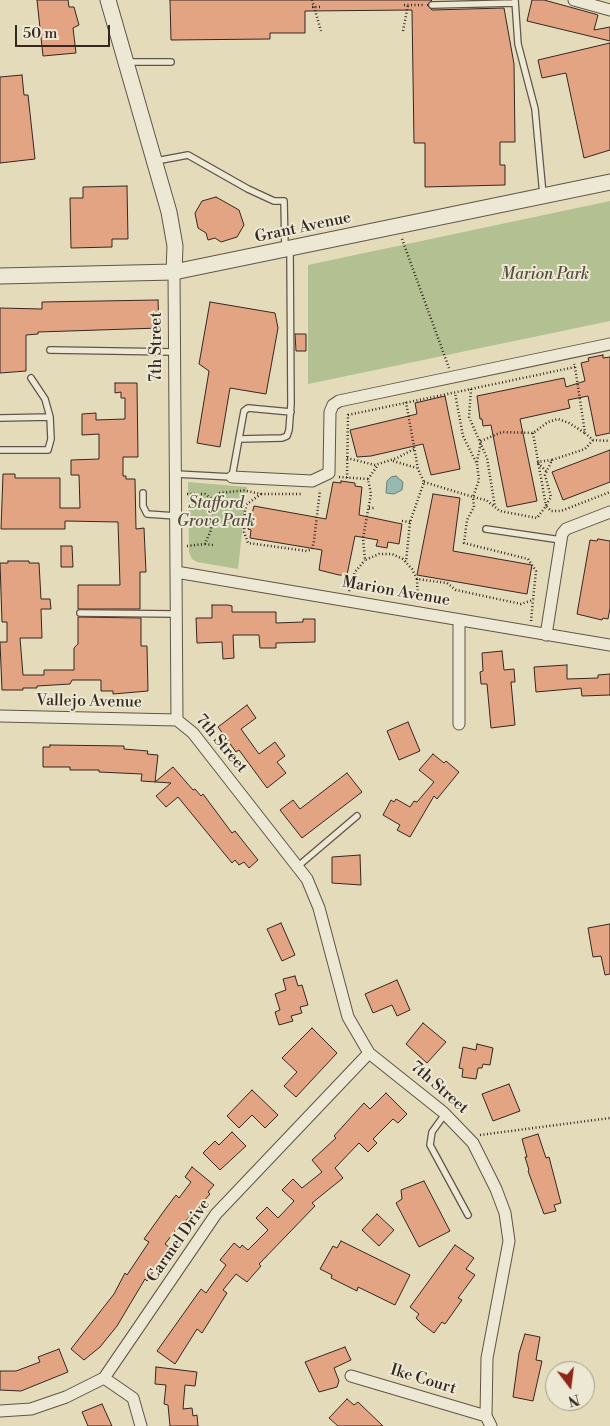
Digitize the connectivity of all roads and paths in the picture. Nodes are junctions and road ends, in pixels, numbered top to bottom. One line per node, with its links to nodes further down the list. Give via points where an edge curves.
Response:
1 (108, 0): 13 (street, 7th Street)
2 (312, 0): 8 (path)
3 (574, 0): 10 (street)
4 (515, 1): 7 (lane); 17 (lane, via 518,44 535,109)
5 (404, 5): 6 (path)
6 (408, 5): 7 (path); 12 (path)
7 (432, 5)
8 (312, 7): 9 (path); 11 (path)
9 (322, 7)
10 (610, 10)
11 (321, 31)
12 (403, 31)
13 (126, 62): 14 (lane); 15 (street, 7th Street)
14 (172, 62)
15 (154, 161): 19 (lane, via 188,155 274,202 284,201); 20 (street, 7th Street, via 169,212)
16 (610, 182): 17 (street, Grant Avenue)
17 (543, 195): 19 (street, Grant Avenue)
18 (404, 245): 25 (path)
19 (287, 249): 20 (street, Grant Avenue); 32 (lane)
20 (174, 272): 21 (street, Grant Avenue); 24 (street, 7th Street)
21 (0, 276)
22 (610, 344): 53 (street, via 339,401 333,404 330,412 329,473 312,481)
23 (50, 350): 24 (lane)
24 (175, 352): 51 (street, 7th Street)
25 (445, 356)
26 (573, 359): 27 (path)
27 (575, 367): 29 (path); 36 (path)
28 (30, 378): 33 (lane, via 45,399)
29 (471, 389): 30 (path); 39 (path, via 468,417)
30 (455, 392): 31 (path); 48 (path, via 463,436)
31 (406, 402): 41 (path); 43 (path, via 348,415)
32 (291, 412): 37 (lane, via 287,436); 37 (lane, via 248,408 244,411)
33 (50, 417): 34 (lane); 42 (lane, via 48,450)
34 (0, 418)
35 (533, 433): 36 (path, via 558,419); 39 (path, via 508,430); 46 (path)
36 (585, 433): 38 (path)
37 (239, 439): 52 (lane)
38 (593, 440): 40 (path); 45 (path, via 584,449)
39 (481, 441): 48 (path); 70 (path)
40 (610, 441)
41 (414, 449): 44 (path); 49 (path)
42 (0, 450)
43 (347, 458): 47 (path); 55 (path)
44 (392, 460): 47 (path); 49 (path)
45 (552, 460): 46 (path); 50 (path)
46 (537, 462): 50 (path); 67 (path)
47 (379, 464): 56 (path)
48 (477, 464): 65 (path)
49 (418, 469): 57 (path)
50 (546, 471): 67 (path, via 552,497)
51 (176, 474): 52 (lane); 63 (street, 7th Street)
52 (232, 478): 53 (street)
53 (247, 478): 59 (path)
54 (335, 478): 55 (path)
55 (347, 478): 56 (path)
56 (368, 479): 68 (path)
57 (424, 482): 65 (path); 74 (path)
58 (321, 485): 62 (path)
59 (247, 491): 64 (path); 66 (path, via 220,494)
60 (610, 492): 67 (path, via 561,511 550,511)
61 (143, 493): 72 (lane, via 147,514)
62 (320, 493): 64 (path); 64 (path, via 314,541 312,549 307,551 248,543 244,532 246,504)
63 (176, 494): 66 (path, via 204,494); 72 (street, 7th Street)
64 (261, 494)
65 (474, 497): 70 (path, via 486,500); 85 (path, via 464,543 528,558 536,571)
66 (212, 499): 77 (path, via 211,530)
67 (546, 506): 70 (path, via 537,518)
68 (369, 508): 69 (path); 80 (path, via 363,538)
69 (375, 508)
70 (495, 508)
71 (610, 512): 76 (street, via 566,529)
72 (176, 516): 79 (street, 7th Street)
73 (402, 521): 74 (path)
74 (410, 522): 81 (path)
75 (486, 529): 76 (lane)
76 (561, 540): 91 (street)
77 (205, 544): 78 (path); 79 (path)
78 (213, 545)
79 (176, 546): 82 (street, 7th Street)
80 (365, 560): 81 (path, via 387,553); 84 (path, via 355,572)
81 (406, 562): 83 (path)
82 (176, 572): 84 (street, Marion Avenue); 88 (street, 7th Street)
83 (417, 580): 85 (path, via 448,583 456,590 521,604); 87 (path)
84 (347, 600): 87 (street, Marion Avenue)
85 (533, 600): 90 (path)
86 (80, 613): 88 (lane)
87 (417, 613): 89 (street, Marion Avenue)
88 (176, 614): 94 (street, 7th Street)
89 (459, 620): 90 (street, Marion Avenue); 95 (street)
90 (530, 632): 91 (street, Marion Avenue)
91 (546, 634): 92 (street, Marion Avenue)
92 (610, 645)
93 (0, 716): 94 (street, Vallejo Avenue)
94 (177, 720): 97 (street, 7th Street, via 193,732)
95 (459, 724)
96 (357, 816): 97 (lane)
97 (297, 867): 98 (street, 7th Street, via 307,879 319,908 348,1017)
98 (369, 1053): 99 (street, 7th Street); 104 (street, Carmel Drive, via 216,1214)
99 (445, 1114): 101 (street, 7th Street); 102 (lane, via 432,1132 430,1145)
100 (610, 1118): 101 (path)
101 (467, 1137): 106 (street, 7th Street, via 474,1143 496,1189 510,1241 487,1358)
102 (468, 1215)
103 (351, 1376): 106 (street, Ike Court)
104 (104, 1378): 105 (street, Carmel Drive, via 66,1397 31,1409); 107 (street, via 132,1398)
105 (0, 1411)
106 (488, 1421)
107 (142, 1426)

